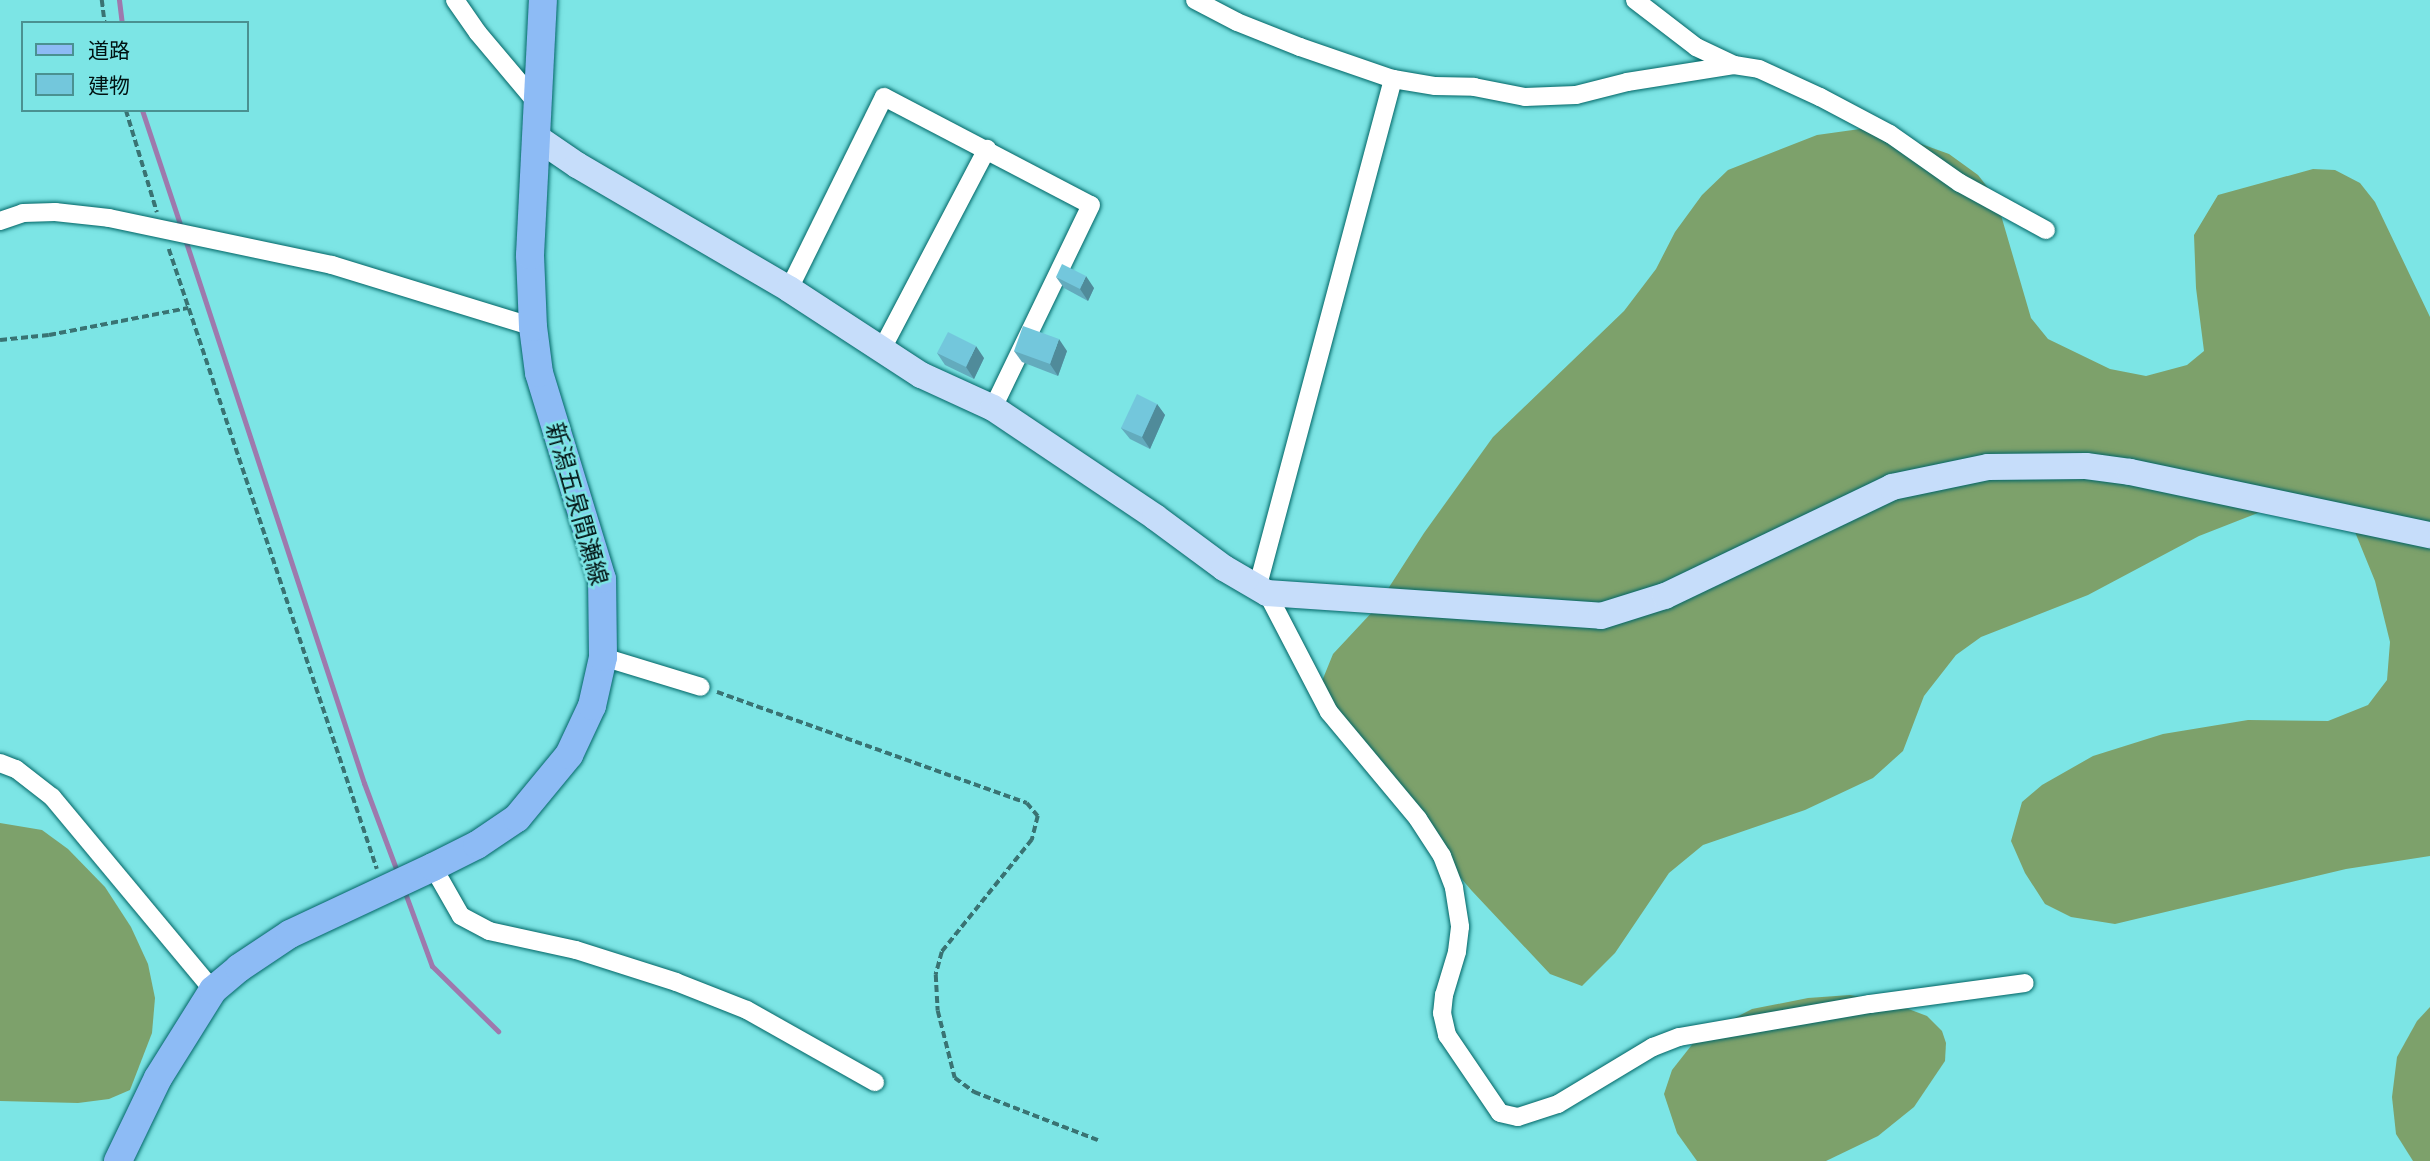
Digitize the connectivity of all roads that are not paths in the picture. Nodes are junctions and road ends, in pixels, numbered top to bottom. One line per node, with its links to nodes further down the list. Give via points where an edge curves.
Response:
1 (455, 0): 7 (street)
2 (543, 0): 7 (main road, 新潟五泉間瀬線)
3 (1195, 0): 6 (street, via 1237,22)
4 (1635, 0): 5 (street, via 1696,47)
5 (1734, 65): 6 (street, via 1576,95 1525,97); 11 (street, via 1759,69 1890,134 1960,183)
6 (1393, 79): 17 (street)
7 (537, 103): 8 (main road, 新潟五泉間瀬線)
8 (536, 137): 12 (street); 13 (main road, 新潟五泉間瀬線, via 530,255)
9 (986, 149): 12 (street, via 884,97); 14 (street); 15 (street, via 1091,205)
10 (0, 221): 13 (street, via 23,213 55,212 109,218 332,265)
11 (2046, 230)
12 (789, 289): 14 (street)
13 (533, 327): 18 (main road, 新潟五泉間瀬線, via 540,373 602,579)
14 (883, 347): 15 (street, via 921,375)
15 (993, 408): 17 (street, via 1224,568)
16 (2430, 535): 17 (street, via 2130,472 2085,466 1988,467 1892,487 1665,596 1601,617)
17 (1262, 589): 22 (street, via 1329,712 1418,819 1442,856 1454,888 1460,927 1444,996 1445,1024 1500,1112 1518,1117 1558,1104 1653,1047 1679,1037)
18 (603, 657): 19 (street); 21 (main road, 新潟五泉間瀬線, via 592,706 569,755 517,818)
19 (701, 687)
20 (0, 763): 23 (street, via 16,769 52,797)
21 (433, 867): 23 (main road, 新潟五泉間瀬線, via 290,934); 24 (street, via 461,916 488,931 576,950 676,982 747,1010)
22 (2025, 983)
23 (213, 989): 25 (main road, 新潟五泉間瀬線, via 158,1077)
24 (875, 1082)
25 (118, 1161)

